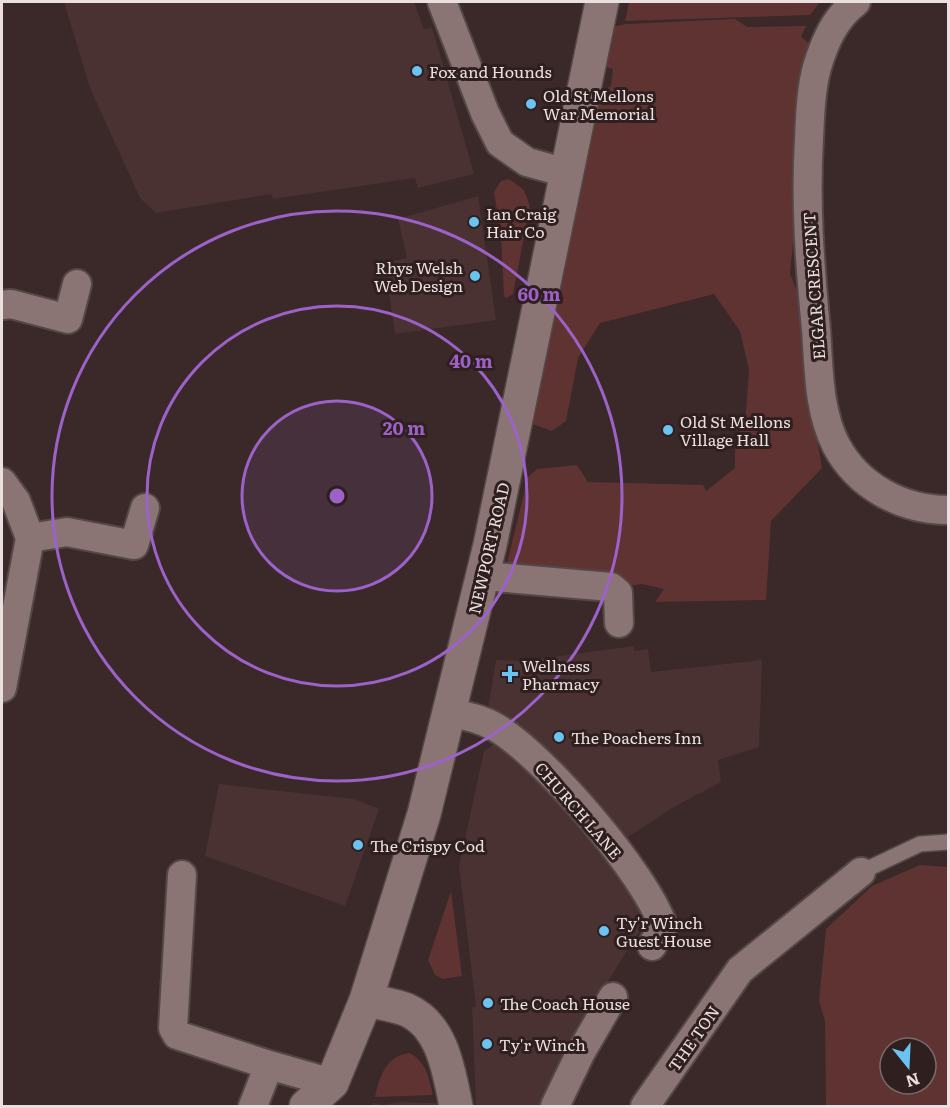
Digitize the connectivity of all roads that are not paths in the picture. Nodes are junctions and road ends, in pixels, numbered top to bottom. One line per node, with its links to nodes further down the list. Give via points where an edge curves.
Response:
1 (442, 2): 4 (street, via 500,143 526,162)
2 (602, 2): 4 (main road, NEWPORT ROAD)
3 (856, 2): 9 (street, ELGAR CRESCENT, via 837,20 826,42 810,109 810,260 821,395 837,447 872,488 902,503)
4 (567, 173): 11 (main road, NEWPORT ROAD)
5 (77, 284): 6 (street, via 68,319)
6 (2, 305)
7 (2, 482): 10 (street, via 16,501)
8 (145, 508): 10 (street, via 134,544 67,532)
9 (948, 510)
10 (30, 538): 12 (street)
11 (483, 576): 13 (street, via 611,587 618,594); 15 (main road, NEWPORT ROAD)
12 (8, 622): 14 (street)
13 (619, 623)
14 (2, 688)
15 (450, 713): 19 (street, CHURCH LANE, via 483,721 513,739 581,808 632,870 658,913 663,926); 21 (main road, NEWPORT ROAD, via 413,851)
16 (948, 842): 17 (lane, via 920,844)
17 (861, 872): 28 (street, THE TON, via 740,970)
18 (182, 875): 22 (street, via 173,1028 177,1035)
19 (652, 946)
20 (613, 997): 27 (street)
21 (366, 1000): 23 (main road, NEWPORT ROAD); 26 (main road, via 405,1009 427,1024 446,1063)
22 (269, 1065): 23 (street); 24 (street)
23 (333, 1095): 25 (main road, NEWPORT ROAD)
24 (254, 1107)
25 (306, 1107)
26 (456, 1107)
27 (555, 1107)
28 (645, 1107)

